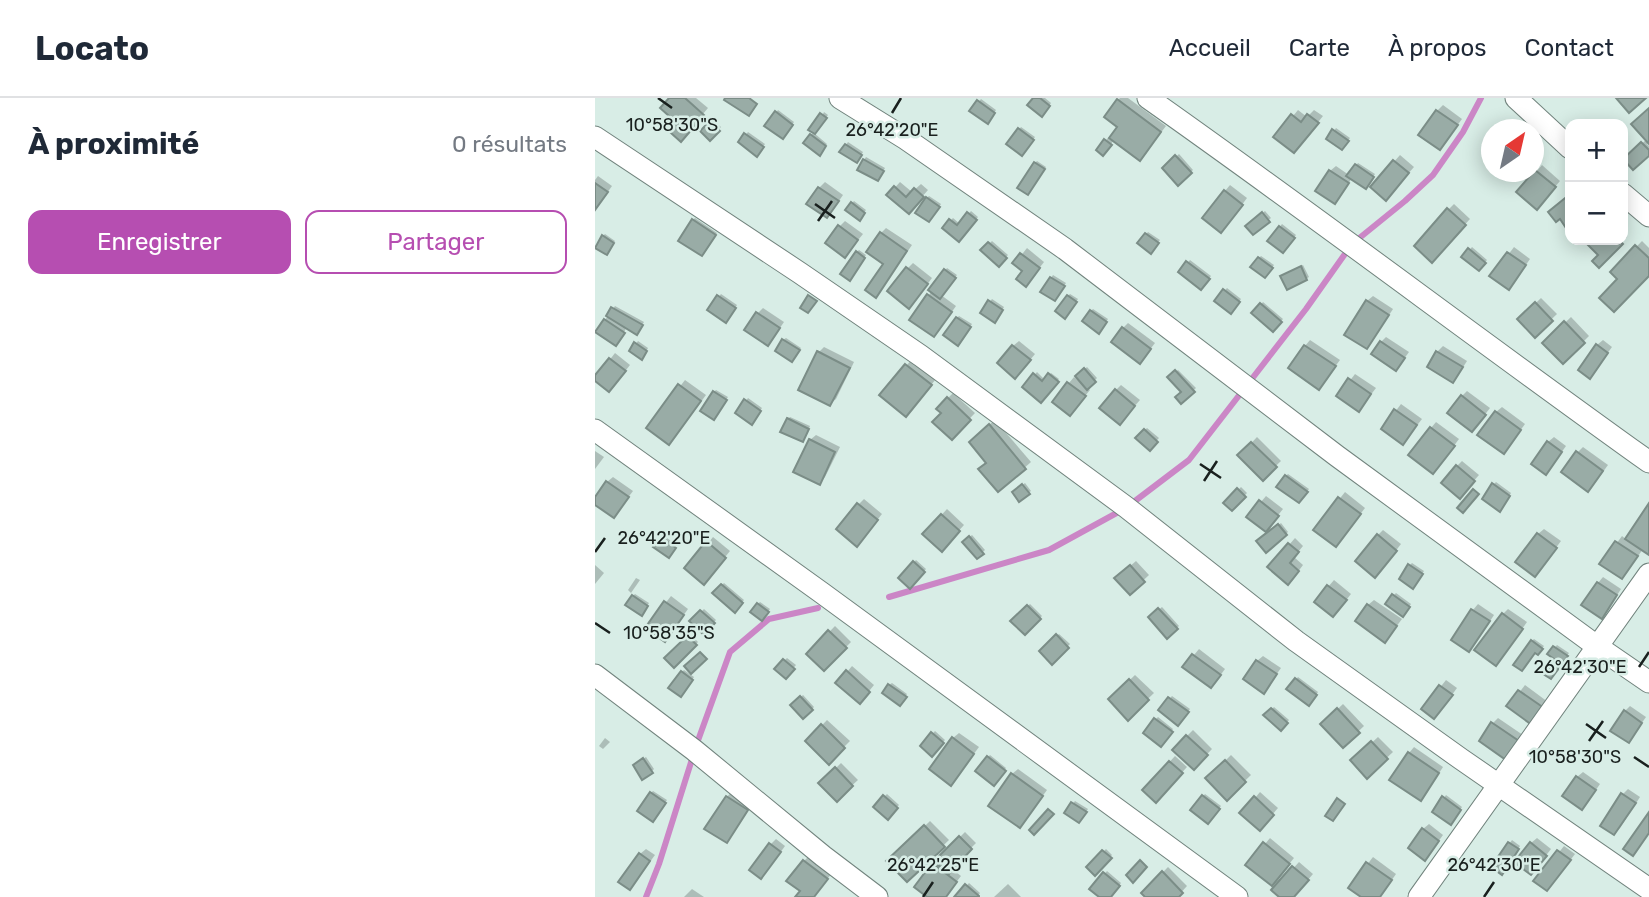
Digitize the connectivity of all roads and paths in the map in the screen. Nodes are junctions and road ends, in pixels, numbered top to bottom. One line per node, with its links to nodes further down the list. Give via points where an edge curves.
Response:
1 (840, 98): 11 (street, via 1065,249)
2 (1148, 98): 9 (street)
3 (1515, 98): 5 (street)
4 (595, 137): 14 (street, via 921,356 1296,641)
5 (1565, 144)
6 (1628, 198): 7 (street)
7 (1649, 216)
8 (595, 430): 17 (street)
9 (1649, 462)
10 (1649, 574): 11 (street)
11 (1598, 647): 13 (street); 14 (street)
12 (595, 675): 16 (street)
13 (1649, 681)
14 (1499, 785): 15 (street); 18 (street)
15 (1649, 889)
16 (877, 897)
17 (1237, 897)
18 (1419, 897)

